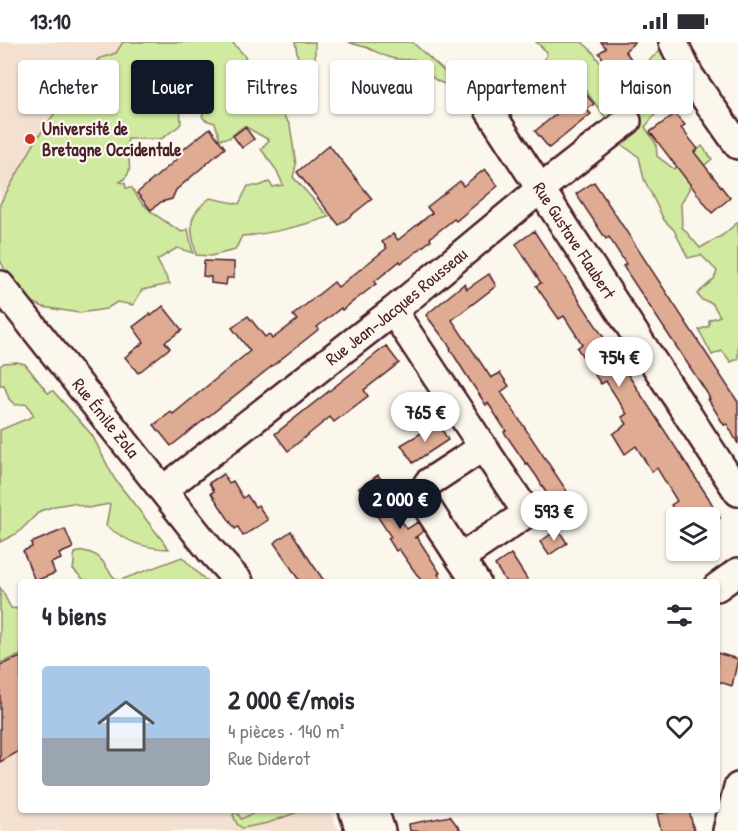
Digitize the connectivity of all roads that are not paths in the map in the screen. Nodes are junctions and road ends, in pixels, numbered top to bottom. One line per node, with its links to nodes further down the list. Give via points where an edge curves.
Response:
1 (673, 42): 4 (street, via 689,75)
2 (492, 114): 5 (street, Rue Gustave Flaubert)
3 (627, 121): 5 (street, Rue Jean-Jacques Rousseau)
4 (738, 145)
5 (539, 189): 7 (street, Rue Jean-Jacques Rousseau); 10 (street, Rue Gustave Flaubert)
6 (0, 286): 9 (street, Rue Émile Zola)
7 (393, 310): 8 (street); 9 (street, Rue Jean-Jacques Rousseau)
8 (483, 447): 12 (street, via 428,483 422,494); 12 (street, via 527,513)
9 (163, 490): 11 (street, Rue Émile Zola)
10 (738, 492)
11 (211, 551): 14 (street, Rue Émile Zola); 15 (street, Rue Émile Zola)
12 (460, 558): 16 (street)
13 (738, 572): 17 (street)
14 (225, 579)
15 (236, 579)
16 (474, 579)
17 (720, 584)
18 (738, 787): 23 (street)
19 (354, 813): 21 (street)
20 (375, 813): 22 (street)
21 (360, 831)
22 (381, 831)
23 (727, 831)

